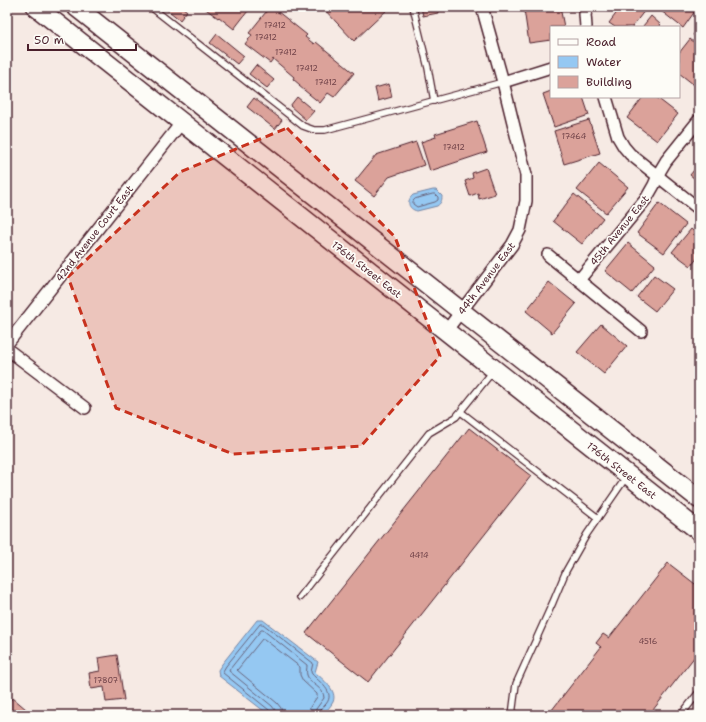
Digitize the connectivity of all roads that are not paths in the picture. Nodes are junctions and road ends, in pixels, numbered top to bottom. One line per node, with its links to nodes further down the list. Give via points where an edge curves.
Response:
1 (36, 7): 13 (main road, 176th Street East)
2 (76, 7): 18 (main road)
3 (151, 7): 11 (lane, via 303,126 314,130 325,130)
4 (413, 7): 11 (lane)
5 (482, 7): 9 (street, 44th Avenue East)
6 (588, 7): 7 (street, via 585,14)
7 (586, 26)
8 (550, 67): 9 (street)
9 (503, 82): 11 (lane); 18 (street, 44th Avenue East, via 526,174 526,202 520,230 512,244)
10 (606, 98): 14 (street, via 618,137 624,147)
11 (434, 101)
12 (699, 120): 14 (street, 45th Avenue East, via 666,161)
13 (182, 122): 19 (main road, 176th Street East); 21 (street, 42nd Avenue Court East)
14 (658, 176): 15 (street); 17 (street, 45th Avenue East, via 646,199)
15 (699, 209)
16 (548, 255): 17 (street)
17 (579, 280): 20 (street)
18 (461, 311): 19 (street, 44th Avenue East); 27 (main road)
19 (446, 331): 23 (main road, 176th Street East)
20 (641, 331)
21 (7, 344)
22 (7, 349): 24 (street)
23 (494, 369): 25 (lane); 26 (main road, 176th Street East)
24 (85, 408)
25 (461, 412): 28 (lane); 30 (lane, via 429,433)
26 (628, 475): 28 (lane); 29 (main road, 176th Street East)
27 (699, 499)
28 (598, 518): 32 (lane, via 566,572 516,684)
29 (699, 531)
30 (300, 597)
31 (699, 692): 33 (lane)
32 (512, 715)
33 (681, 715)

